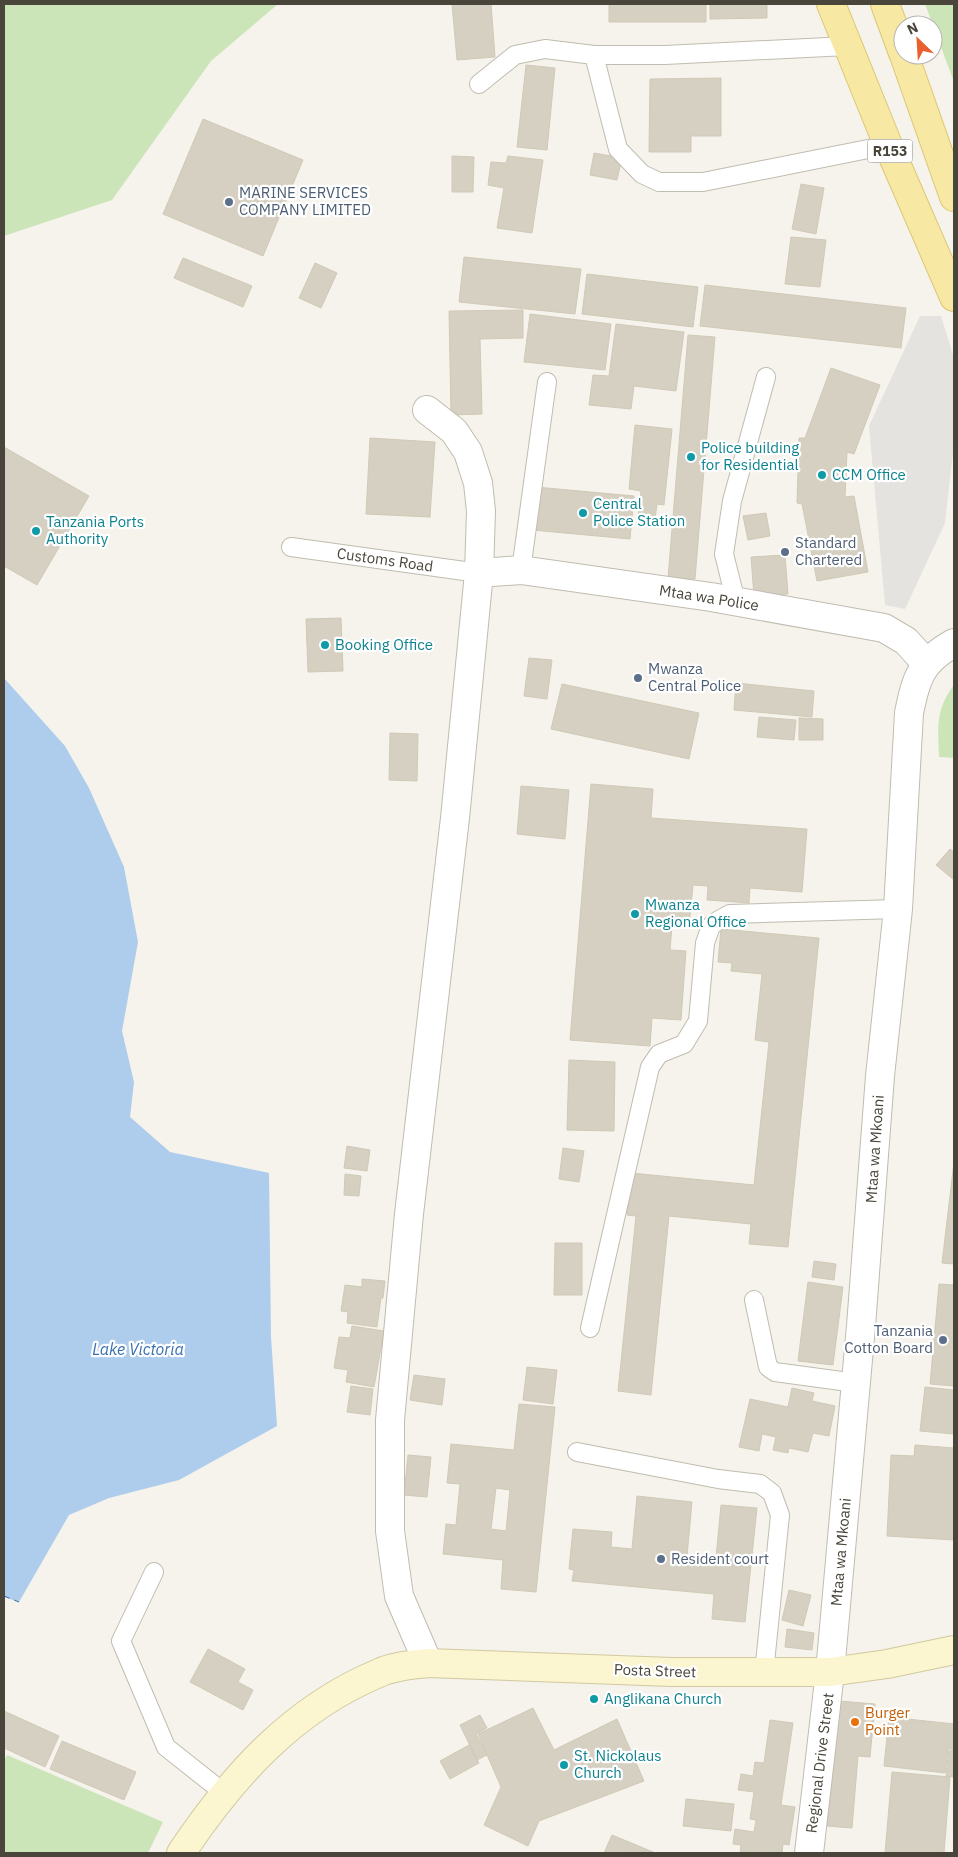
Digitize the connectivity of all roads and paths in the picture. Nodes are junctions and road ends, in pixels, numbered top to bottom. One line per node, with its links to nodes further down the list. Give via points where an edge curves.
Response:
1 (831, 4): 4 (main road, R153)
2 (885, 4): 3 (main road, R153)
3 (893, 26)
4 (847, 46): 5 (lane, via 665,55); 8 (main road, R153)
5 (594, 55): 7 (lane, via 545,49 515,55); 8 (lane, via 618,149 642,174 659,182 703,182)
6 (908, 65): 9 (main road, R153)
7 (479, 84)
8 (888, 145): 11 (main road, R153)
9 (948, 163): 10 (main road, R153)
10 (954, 197)
11 (954, 297)
12 (766, 377): 18 (lane, via 732,501 724,554)
13 (547, 382): 16 (lane)
14 (427, 410): 17 (street, via 454,431 468,452 478,483 481,511)
15 (292, 547): 17 (lane, Customs Road)
16 (520, 570): 17 (street, Mtaa wa Police); 18 (street, Mtaa wa Police)
17 (479, 573): 28 (street, via 455,818 409,1214 390,1420 390,1531 399,1596)
18 (736, 602): 20 (street, Mtaa wa Police, via 884,628 906,641)
19 (954, 643): 20 (street, Mtaa wa Mkoani)
20 (926, 663): 21 (street, Mtaa wa Mkoani, via 914,688 909,713)
21 (898, 910): 23 (lane, via 730,914 711,926 705,943 698,1021 684,1044 659,1054 650,1067); 24 (street, Mtaa wa Mkoani, via 880,1076)
22 (754, 1300): 24 (lane, via 768,1367 774,1372)
23 (590, 1328)
24 (856, 1383): 29 (street, Mtaa wa Mkoani)
25 (577, 1452): 30 (lane, via 760,1484 772,1493 780,1515)
26 (154, 1572): 31 (lane, via 121,1641 166,1747)
27 (954, 1650): 29 (main road, Posta Street)
28 (428, 1663): 30 (main road, Posta Street); 31 (main road, Posta Street, via 380,1672 321,1704 289,1727)
29 (830, 1672): 30 (main road, Posta Street); 33 (street, Regional Drive Street)
30 (764, 1673)
31 (224, 1792): 32 (main road, Posta Street)
32 (181, 1853)
33 (809, 1853)

